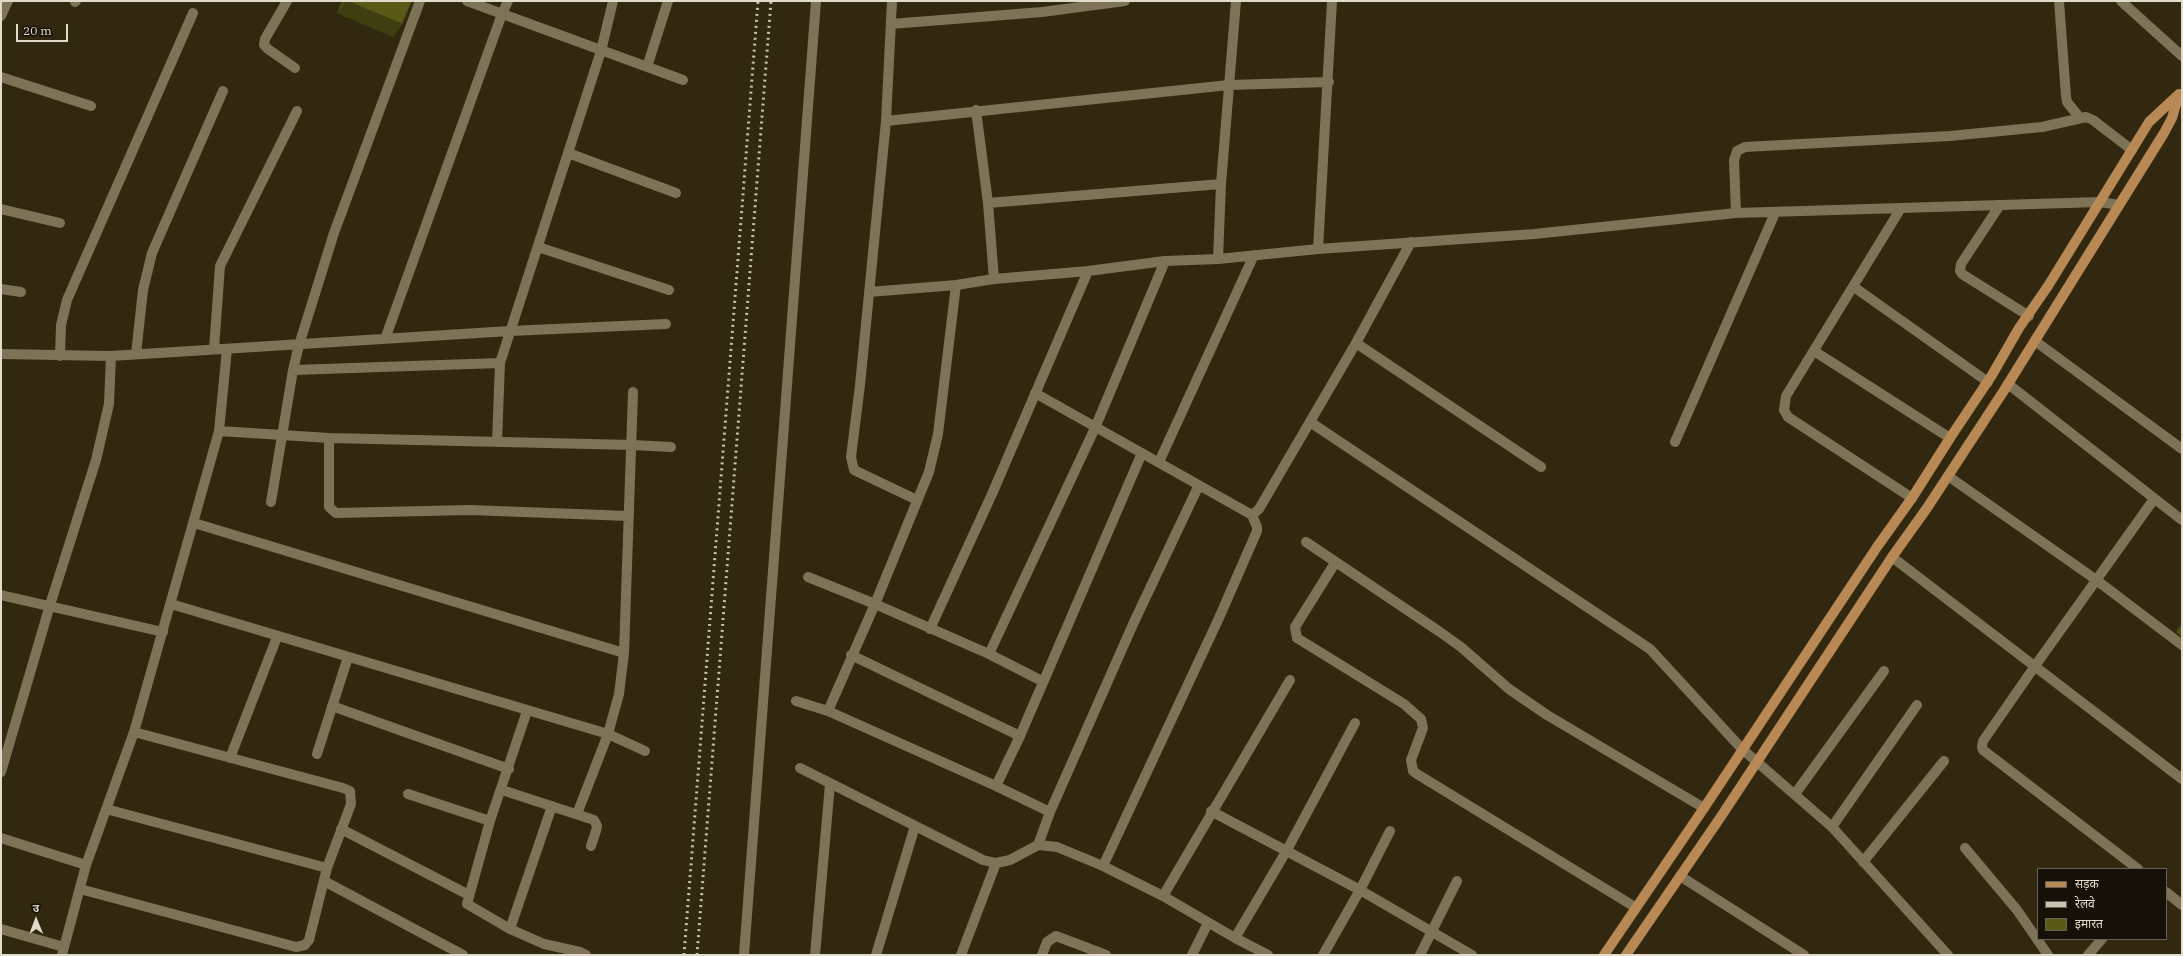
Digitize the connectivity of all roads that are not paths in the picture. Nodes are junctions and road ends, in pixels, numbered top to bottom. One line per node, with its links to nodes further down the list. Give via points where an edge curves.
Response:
1 (8, 1): 17 (street)
2 (287, 1): 22 (street, via 264,45)
3 (420, 1): 67 (street, via 334,233)
4 (467, 1): 16 (street)
5 (508, 1): 16 (street)
6 (613, 1): 19 (street)
7 (668, 1): 21 (street)
8 (816, 1): 193 (street)
9 (892, 1): 18 (street)
10 (1125, 1): 18 (street, via 1042,12)
11 (1236, 1): 26 (street)
12 (1332, 1): 25 (street)
13 (2059, 1): 32 (street, via 2067,102)
14 (2121, 1): 20 (street)
15 (193, 13): 73 (street, via 67,300 61,325)
16 (502, 14): 19 (street); 64 (street)
17 (1, 16)
18 (891, 24): 33 (street)
19 (601, 51): 21 (street); 35 (street)
20 (2182, 56)
21 (647, 67): 24 (street)
22 (296, 68)
23 (1, 77): 29 (street)
24 (683, 80)
25 (1329, 82): 26 (street); 49 (street)
26 (1229, 85): 30 (street); 36 (street)
27 (223, 91): 72 (street, via 152,253 143,290)
28 (2180, 92): 34 (main road, via 2149,122); 41 (main road, via 2164,133)
29 (91, 106)
30 (976, 110): 33 (street); 39 (street)
31 (297, 111): 68 (street, via 220,266)
32 (2080, 118): 34 (street, via 2093,120); 44 (street, via 2042,127 1950,136 1745,147 1737,151 1734,160)
33 (886, 120): 60 (street)
34 (2132, 150): 38 (main road)
35 (568, 153): 37 (street); 48 (street)
36 (1221, 184): 39 (street); 51 (street)
37 (676, 193)
38 (2100, 202): 40 (street); 41 (street); 61 (main road)
39 (988, 203): 54 (street)
40 (2000, 205): 42 (street); 61 (street, via 1961,264 1960,271)
41 (2119, 205): 65 (main road)
42 (1901, 208): 45 (street); 56 (street)
43 (1, 210): 46 (street)
44 (1736, 213): 45 (street); 47 (street, via 1534,234)
45 (1775, 213): 88 (street)
46 (60, 223)
47 (1411, 242): 49 (street); 66 (street)
48 (538, 247): 58 (street); 63 (street)
49 (1318, 249): 50 (street)
50 (1254, 255): 51 (street); 93 (street)
51 (1218, 259): 52 (street)
52 (1165, 261): 53 (street); 82 (street)
53 (1088, 272): 54 (street); 80 (street)
54 (994, 279): 55 (street)
55 (956, 285): 60 (street); 99 (street, via 938,434 929,472)
56 (1854, 287): 70 (street); 77 (street)
57 (1, 289): 59 (street)
58 (669, 290)
59 (21, 292)
60 (869, 292): 99 (street, via 852,465 854,470)
61 (2029, 316): 77 (main road)
62 (666, 324): 63 (street)
63 (510, 331): 64 (street); 75 (street)
64 (385, 339): 67 (street)
65 (2035, 340): 78 (main road); 91 (street)
66 (1356, 343): 81 (street); 94 (street)
67 (299, 345): 69 (street); 76 (street)
68 (214, 349): 69 (street); 72 (street)
69 (227, 349): 83 (street)
70 (1814, 351): 86 (street); 97 (street, via 1786,396 1785,414)
71 (1, 354): 73 (street)
72 (136, 354): 74 (street)
73 (60, 356): 74 (street)
74 (111, 356): 113 (street, via 109,404 96,460)
75 (500, 363): 76 (street); 87 (street)
76 (293, 370): 84 (street)
77 (1988, 382): 86 (main road)
78 (2008, 384): 95 (main road); 98 (street)
79 (633, 392): 89 (street)
80 (1035, 393): 82 (street); 114 (street)
81 (1310, 422): 101 (street, via 1259,509); 135 (street, via 1650,649)
82 (1095, 428): 92 (street); 119 (street)
83 (219, 431): 84 (street); 104 (street)
84 (284, 436): 85 (street); 100 (street)
85 (329, 438): 87 (street); 102 (street, via 330,507 336,513 470,510)
86 (1950, 438): 97 (main road)
87 (497, 442): 89 (street)
88 (1675, 442)
89 (633, 444): 90 (street); 102 (street)
90 (671, 447)
91 (2182, 449)
92 (1142, 453): 93 (street); 125 (street)
93 (1158, 462): 96 (street)
94 (1541, 467)
95 (1948, 476): 106 (main road); 109 (street)
96 (1198, 485): 101 (street); 154 (street)
97 (1912, 498): 135 (main road)
98 (2154, 499): 103 (street); 109 (street)
99 (917, 500): 112 (street)
100 (271, 502)
101 (1252, 515): 169 (street, via 1257,531)
102 (630, 516): 118 (street)
103 (2182, 520)
104 (194, 523): 111 (street); 118 (street)
105 (1306, 542): 107 (street)
106 (1892, 558): 122 (street); 139 (main road)
107 (1336, 563): 151 (street, via 1445,636 1509,689 1547,715); 181 (street, via 1295,627 1297,638 1404,704 1422,719 1422,733 1411,760 1413,770 1417,774)
108 (808, 577): 112 (street)
109 (2095, 579): 117 (street); 122 (street)
110 (1, 595): 113 (street)
111 (171, 604): 115 (street); 116 (street)
112 (875, 604): 114 (street); 120 (street)
113 (50, 605): 115 (street); 143 (street)
114 (930, 628): 119 (street)
115 (163, 632): 132 (street)
116 (277, 637): 121 (street); 138 (street)
117 (2182, 645)
118 (624, 653): 133 (street, via 619,694)
119 (989, 654): 125 (street)
120 (851, 656): 130 (street); 134 (street)
121 (348, 657): 128 (street); 129 (street)
122 (2034, 666): 144 (street); 171 (street, via 1983,741 1983,750)
123 (1884, 671): 149 (street)
124 (1290, 680): 153 (street)
125 (1042, 681): 134 (street)
126 (796, 701): 130 (street)
127 (1917, 705): 158 (street)
128 (332, 706): 137 (street); 142 (street)
129 (527, 711): 133 (street); 142 (street)
130 (828, 711): 146 (street)
131 (1355, 723): 165 (street)
132 (134, 732): 138 (street); 152 (street)
133 (608, 734): 136 (street); 155 (street)
134 (1020, 736): 146 (street)
135 (1742, 749): 139 (street); 151 (main road)
136 (645, 751)
137 (317, 754)
138 (230, 758): 159 (street, via 347,789 352,794 351,804)
139 (1756, 761): 149 (street); 172 (main road)
140 (1944, 761): 167 (street)
141 (800, 768): 145 (street)
142 (509, 769): 147 (street)
143 (1, 772)
144 (2182, 779)
145 (830, 784): 157 (street); 194 (street)
146 (996, 786): 154 (street)
147 (502, 790): 150 (street); 156 (street)
148 (408, 794): 156 (street)
149 (1795, 794): 158 (street)
150 (552, 806): 155 (street); 184 (street)
151 (1704, 808): 181 (main road)
152 (106, 809): 168 (street); 170 (street)
153 (1211, 811): 165 (street); 179 (street)
154 (1050, 812): 162 (street)
155 (578, 814): 163 (street, via 596,822)
156 (490, 821): 178 (street)
157 (915, 826): 166 (street, via 983,860); 195 (street)
158 (1832, 827): 167 (street)
159 (341, 829): 170 (street); 178 (street)
160 (1390, 831): 176 (street)
161 (1, 838): 168 (street)
162 (1038, 845): 166 (street, via 1010,860); 169 (street, via 1057,847)
163 (591, 846)
164 (1965, 848): 187 (street, via 2017,910)
165 (1287, 850): 176 (street); 186 (street)
166 (996, 862): 196 (street)
167 (1863, 862): 207 (street)
168 (86, 865): 175 (street)
169 (1103, 866): 179 (street)
170 (327, 868): 173 (street)
171 (2137, 868)
172 (1680, 876): 205 (main road); 206 (street)
173 (324, 881): 175 (street, via 309,940 302,946); 191 (street)
174 (1457, 882): 185 (street)
175 (80, 889): 190 (street)
176 (1360, 890): 185 (street); 201 (street)
177 (2167, 893): 180 (street)
178 (469, 895): 184 (street, via 469,906)
179 (1163, 896): 182 (street)
180 (2182, 905)
181 (1635, 907): 204 (main road)
182 (1208, 923): 186 (street); 199 (street)
183 (1, 929): 190 (street)
184 (510, 929): 192 (street, via 544,944)
185 (1431, 933): 202 (street); 203 (street)
186 (1235, 938): 200 (street)
187 (2037, 939)
188 (2038, 940): 208 (street)
189 (2101, 940): 209 (street)
190 (63, 951)
191 (463, 955)
192 (586, 955)
193 (744, 955)
194 (815, 955)
195 (876, 955)
196 (962, 955)
197 (1042, 955): 198 (street, via 1047,942 1056,936)
198 (1106, 955)
199 (1192, 955)
200 (1268, 955)
201 (1323, 955)
202 (1420, 955)
203 (1472, 955)
204 (1604, 955)
205 (1626, 955)
206 (1804, 955)
207 (1948, 955)
208 (2048, 955)
209 (2088, 955)

